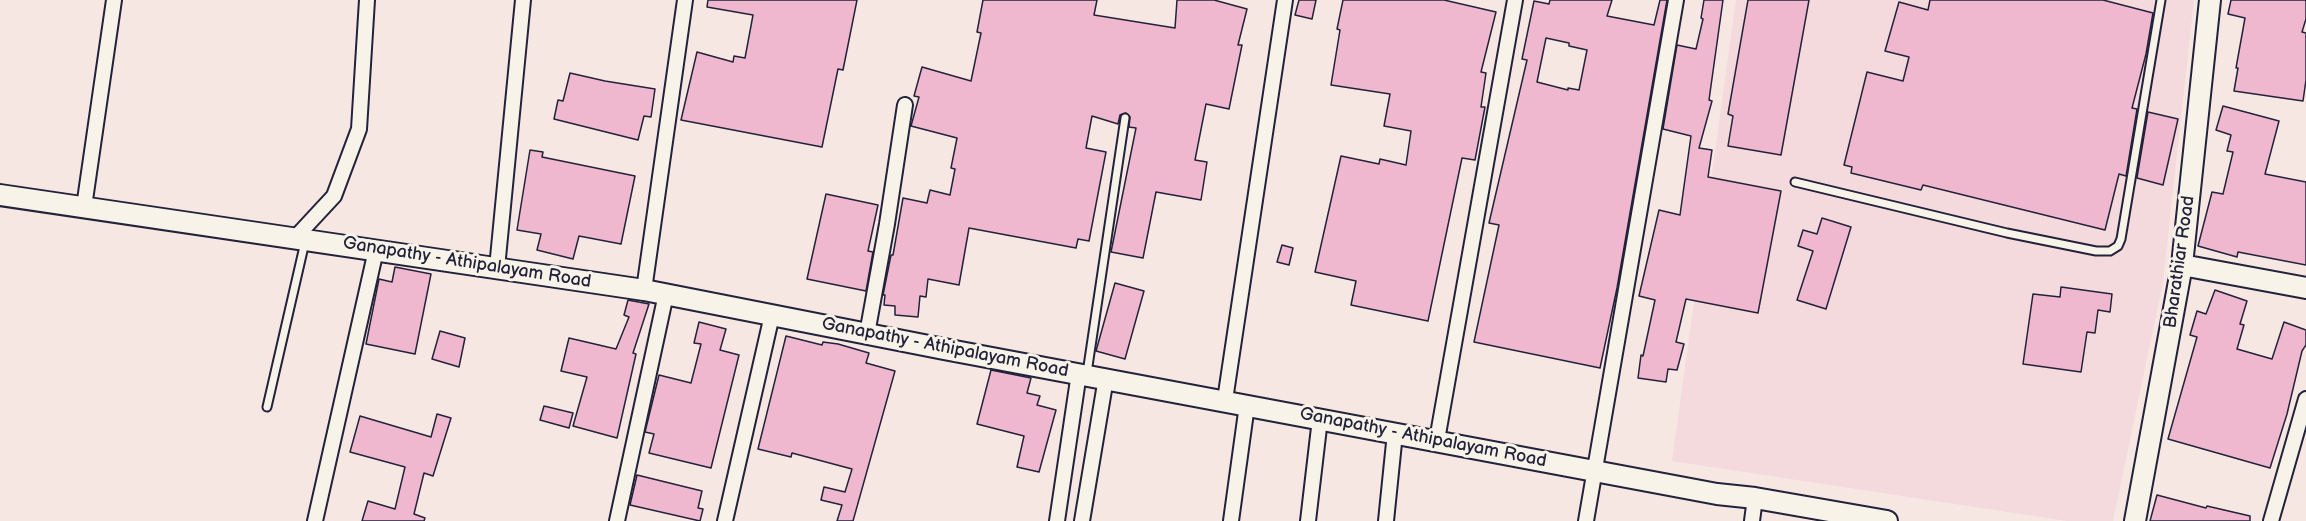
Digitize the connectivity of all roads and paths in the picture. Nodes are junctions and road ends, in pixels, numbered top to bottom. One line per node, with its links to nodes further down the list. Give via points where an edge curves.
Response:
1 (114, 0): 14 (street)
2 (367, 0): 15 (street, via 358,129 334,196)
3 (523, 0): 18 (street)
4 (685, 0): 20 (street)
5 (1285, 0): 26 (street)
6 (1515, 0): 31 (street)
7 (1676, 0): 32 (street)
8 (2161, 0): 12 (lane, via 2121,239 2110,251 2007,233)
9 (2210, 0): 17 (main road, Bharathiar Road)
10 (905, 105): 23 (street)
11 (1125, 118): 24 (lane)
12 (1795, 182)
13 (0, 195): 14 (main road, Ganapathy - Athipalayam Road)
14 (84, 207): 15 (main road, Ganapathy - Athipalayam Road)
15 (300, 238): 16 (main road, Ganapathy - Athipalayam Road); 28 (lane)
16 (376, 250): 18 (main road, Ganapathy - Athipalayam Road); 34 (street)
17 (2182, 265): 19 (main road); 45 (main road, Bharathiar Road)
18 (497, 268): 20 (main road, Ganapathy - Athipalayam Road)
19 (2306, 288)
20 (644, 290): 21 (main road, Ganapathy - Athipalayam Road)
21 (666, 294): 22 (main road, Ganapathy - Athipalayam Road); 35 (street)
22 (772, 315): 23 (main road, Ganapathy - Athipalayam Road); 36 (street)
23 (867, 334): 24 (main road, Ganapathy - Athipalayam Road)
24 (1091, 376): 26 (main road, Ganapathy - Athipalayam Road); 37 (street); 38 (street)
25 (2306, 399): 46 (street)
26 (1225, 400): 27 (main road, Ganapathy - Athipalayam Road)
27 (1247, 405): 29 (main road, Ganapathy - Athipalayam Road); 39 (street)
28 (267, 406)
29 (1320, 419): 30 (main road, Ganapathy - Athipalayam Road); 40 (street)
30 (1395, 433): 31 (main road, Ganapathy - Athipalayam Road); 41 (street)
31 (1437, 440): 32 (main road, Ganapathy - Athipalayam Road)
32 (1595, 470): 33 (main road, Ganapathy - Athipalayam Road); 42 (street)
33 (1755, 498): 43 (street); 44 (main road, Ganapathy - Athipalayam Road)
34 (315, 521)
35 (617, 521)
36 (725, 521)
37 (1057, 521)
38 (1082, 521)
39 (1231, 521)
40 (1308, 521)
41 (1386, 521)
42 (1586, 521)
43 (1752, 521)
44 (1887, 521)
45 (2135, 521)
46 (2271, 521)

